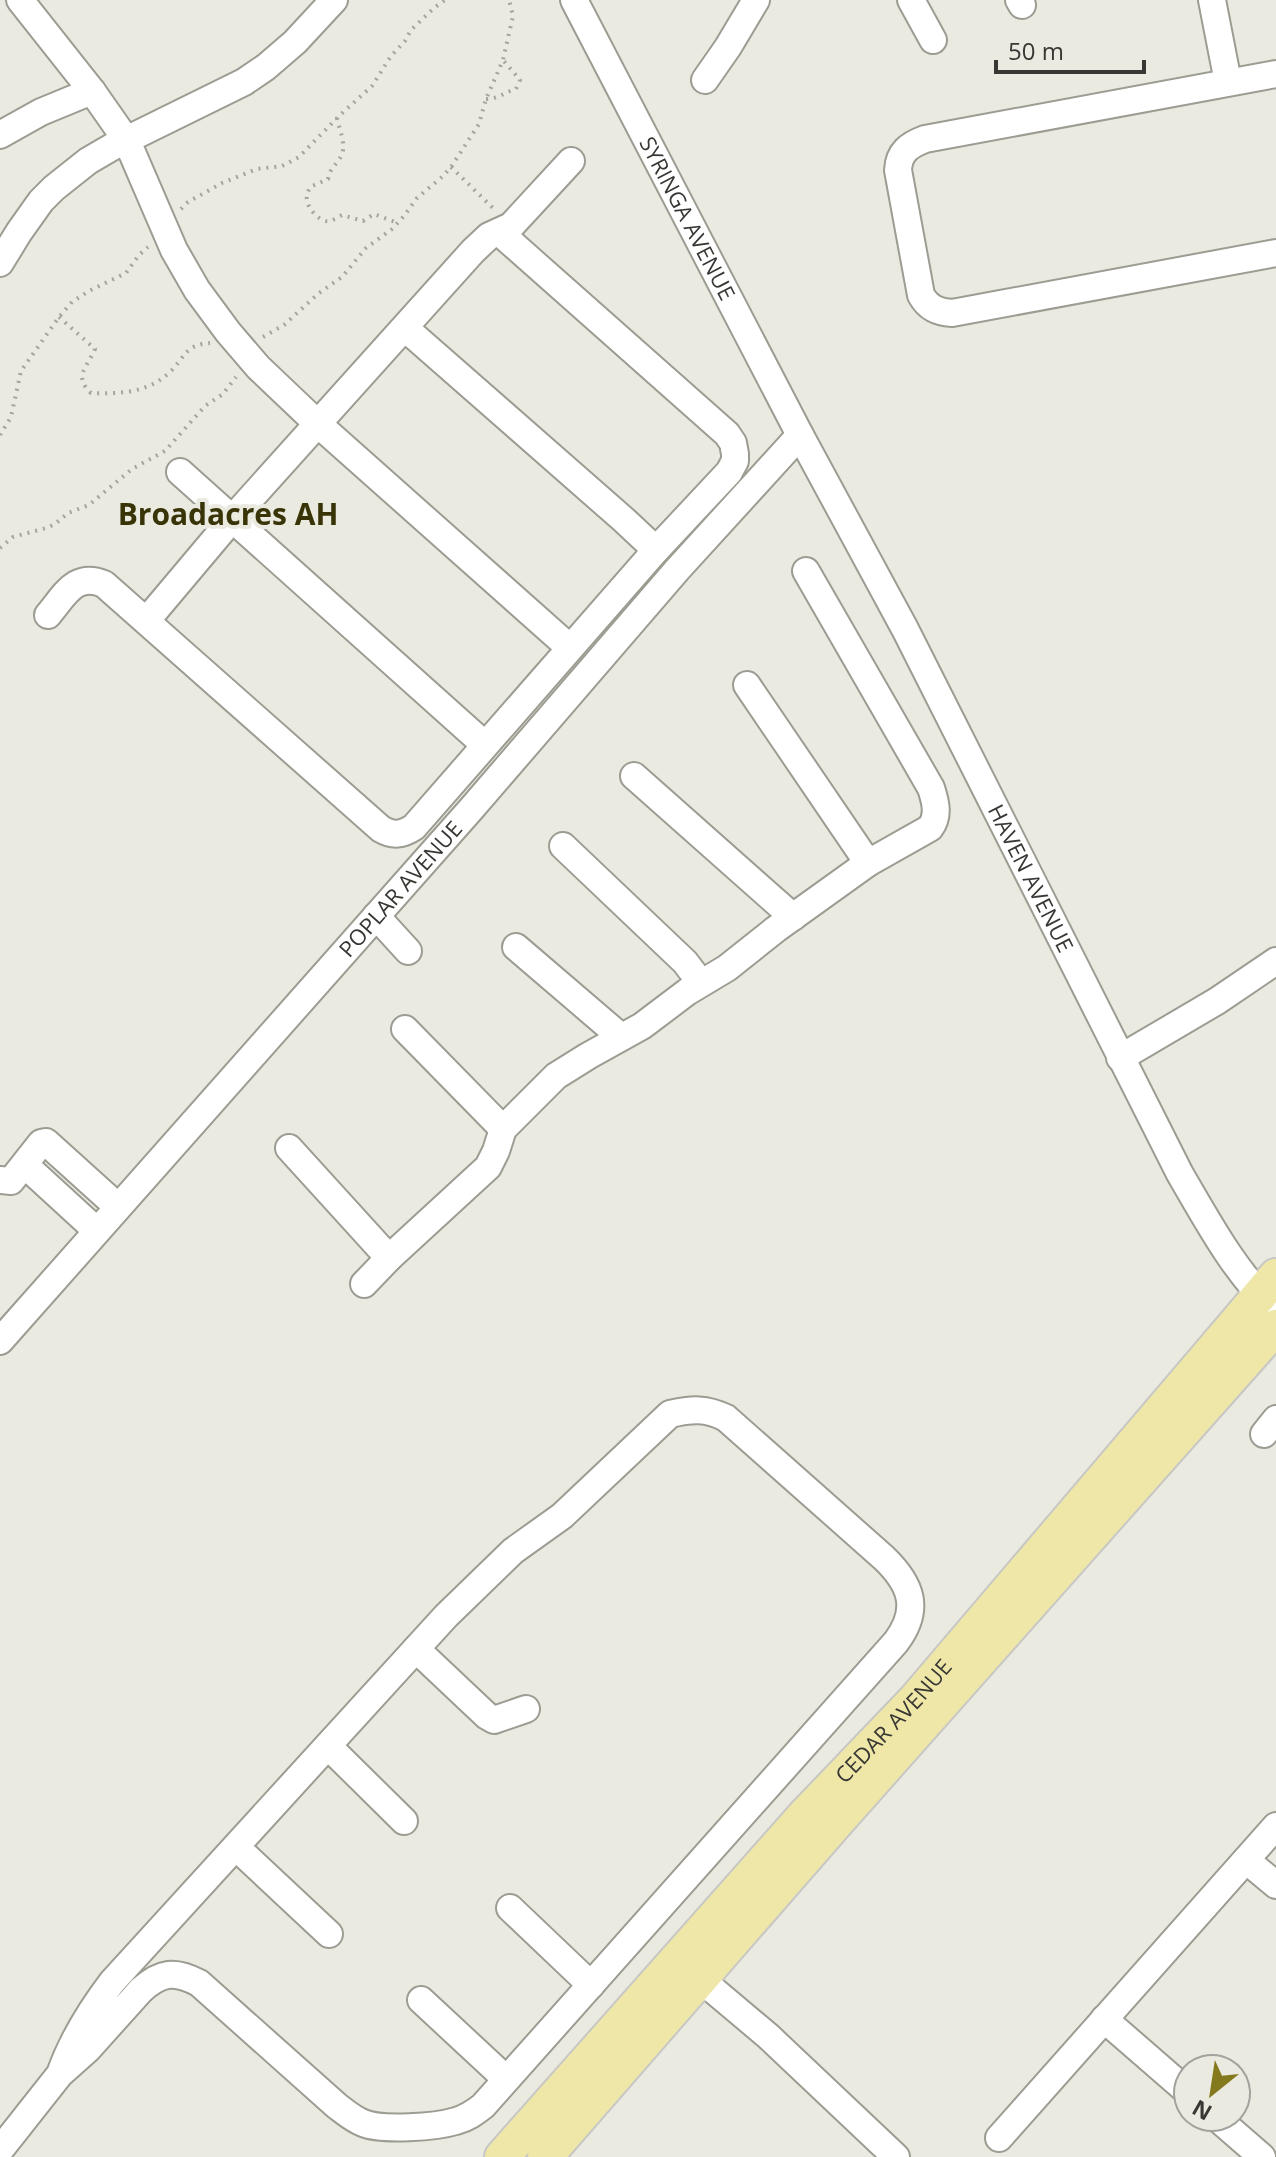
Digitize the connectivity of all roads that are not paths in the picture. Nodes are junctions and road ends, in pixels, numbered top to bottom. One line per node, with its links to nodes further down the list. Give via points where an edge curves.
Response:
1 (334, 0): 13 (street, via 295,42 244,82)
2 (574, 0): 20 (street, SYRINGA AVENUE)
3 (756, 0): 9 (street)
4 (911, 0): 7 (street)
5 (1212, 0): 10 (street)
6 (24, 1): 11 (street)
7 (933, 40)
8 (1276, 74): 10 (street)
9 (705, 80)
10 (1228, 82): 16 (street, via 925,139 906,148 898,170 921,295 936,311 952,313)
11 (92, 91): 12 (street); 13 (street)
12 (0, 135)
13 (127, 141): 17 (street, via 88,161 47,195); 19 (street, via 164,231 197,290 250,358)
14 (571, 161): 15 (street, via 511,226)
15 (499, 232): 18 (street, via 473,251); 23 (street, via 733,443 735,461 729,472)
16 (1276, 253)
17 (0, 263)
18 (405, 328): 19 (street); 23 (street)
19 (318, 424): 22 (street); 27 (street)
20 (800, 435): 33 (street, POPLAR AVENUE); 41 (street, HAVEN AVENUE, via 905,629)
21 (180, 472): 22 (street)
22 (232, 519): 26 (street); 29 (street)
23 (656, 550): 27 (street)
24 (806, 571): 32 (street, via 936,801 930,828)
25 (48, 615): 26 (street, via 73,586 87,579 104,584)
26 (147, 620): 29 (street, via 388,833 414,827)
27 (570, 648): 29 (street)
28 (747, 685): 32 (street)
29 (485, 745)
30 (634, 776): 34 (street)
31 (563, 846): 38 (street)
32 (868, 863): 34 (street)
33 (376, 916): 36 (street); 46 (street, POPLAR AVENUE)
34 (793, 917): 38 (street)
35 (516, 947): 40 (street)
36 (408, 951)
37 (1276, 961): 41 (street)
38 (701, 983): 40 (street)
39 (405, 1029): 42 (street)
40 (621, 1037): 42 (street, via 556,1076)
41 (1120, 1058): 50 (street, HAVEN AVENUE, via 1193,1197 1244,1277)
42 (503, 1129): 48 (street, via 488,1167)
43 (289, 1148): 48 (street)
44 (25, 1165): 45 (street, via 11,1181); 46 (street, via 46,1142); 47 (street)
45 (0, 1180)
46 (118, 1207): 47 (street, POPLAR AVENUE)
47 (97, 1231): 52 (street, POPLAR AVENUE)
48 (389, 1258): 49 (street)
49 (364, 1284)
50 (1270, 1295): 53 (main road, CEDAR AVENUE)
51 (1276, 1327): 53 (main road, CEDAR AVENUE)
52 (0, 1341)
53 (1015, 1602): 64 (main road, CEDAR AVENUE)
54 (416, 1649): 55 (street, via 494,1720); 56 (street); 65 (street, via 513,1551 562,1516 659,1422 694,1409 726,1418 884,1558 907,1585 909,1615 896,1642)
55 (526, 1709)
56 (328, 1746): 57 (street); 59 (street)
57 (404, 1821)
58 (1276, 1826): 60 (street)
59 (236, 1847): 63 (street); 68 (street, via 103,1994)
60 (1246, 1860): 61 (street); 67 (street)
61 (1276, 1885)
62 (510, 1908): 65 (street)
63 (329, 1934)
64 (688, 1969): 74 (main road, CEDAR AVENUE); 75 (main road, CEDAR AVENUE); 76 (street)
65 (591, 1985): 70 (street)
66 (421, 2000): 70 (street)
67 (1104, 2019): 69 (street); 72 (street)
68 (60, 2074): 70 (street, via 141,1990 171,1974 199,1983 363,2123 452,2123 473,2114); 73 (street)
69 (1172, 2078)
70 (506, 2079)
71 (1234, 2133): 77 (street)
72 (999, 2138)
73 (0, 2150)
74 (502, 2157)
75 (545, 2157)
76 (896, 2157)
77 (1262, 2157)

